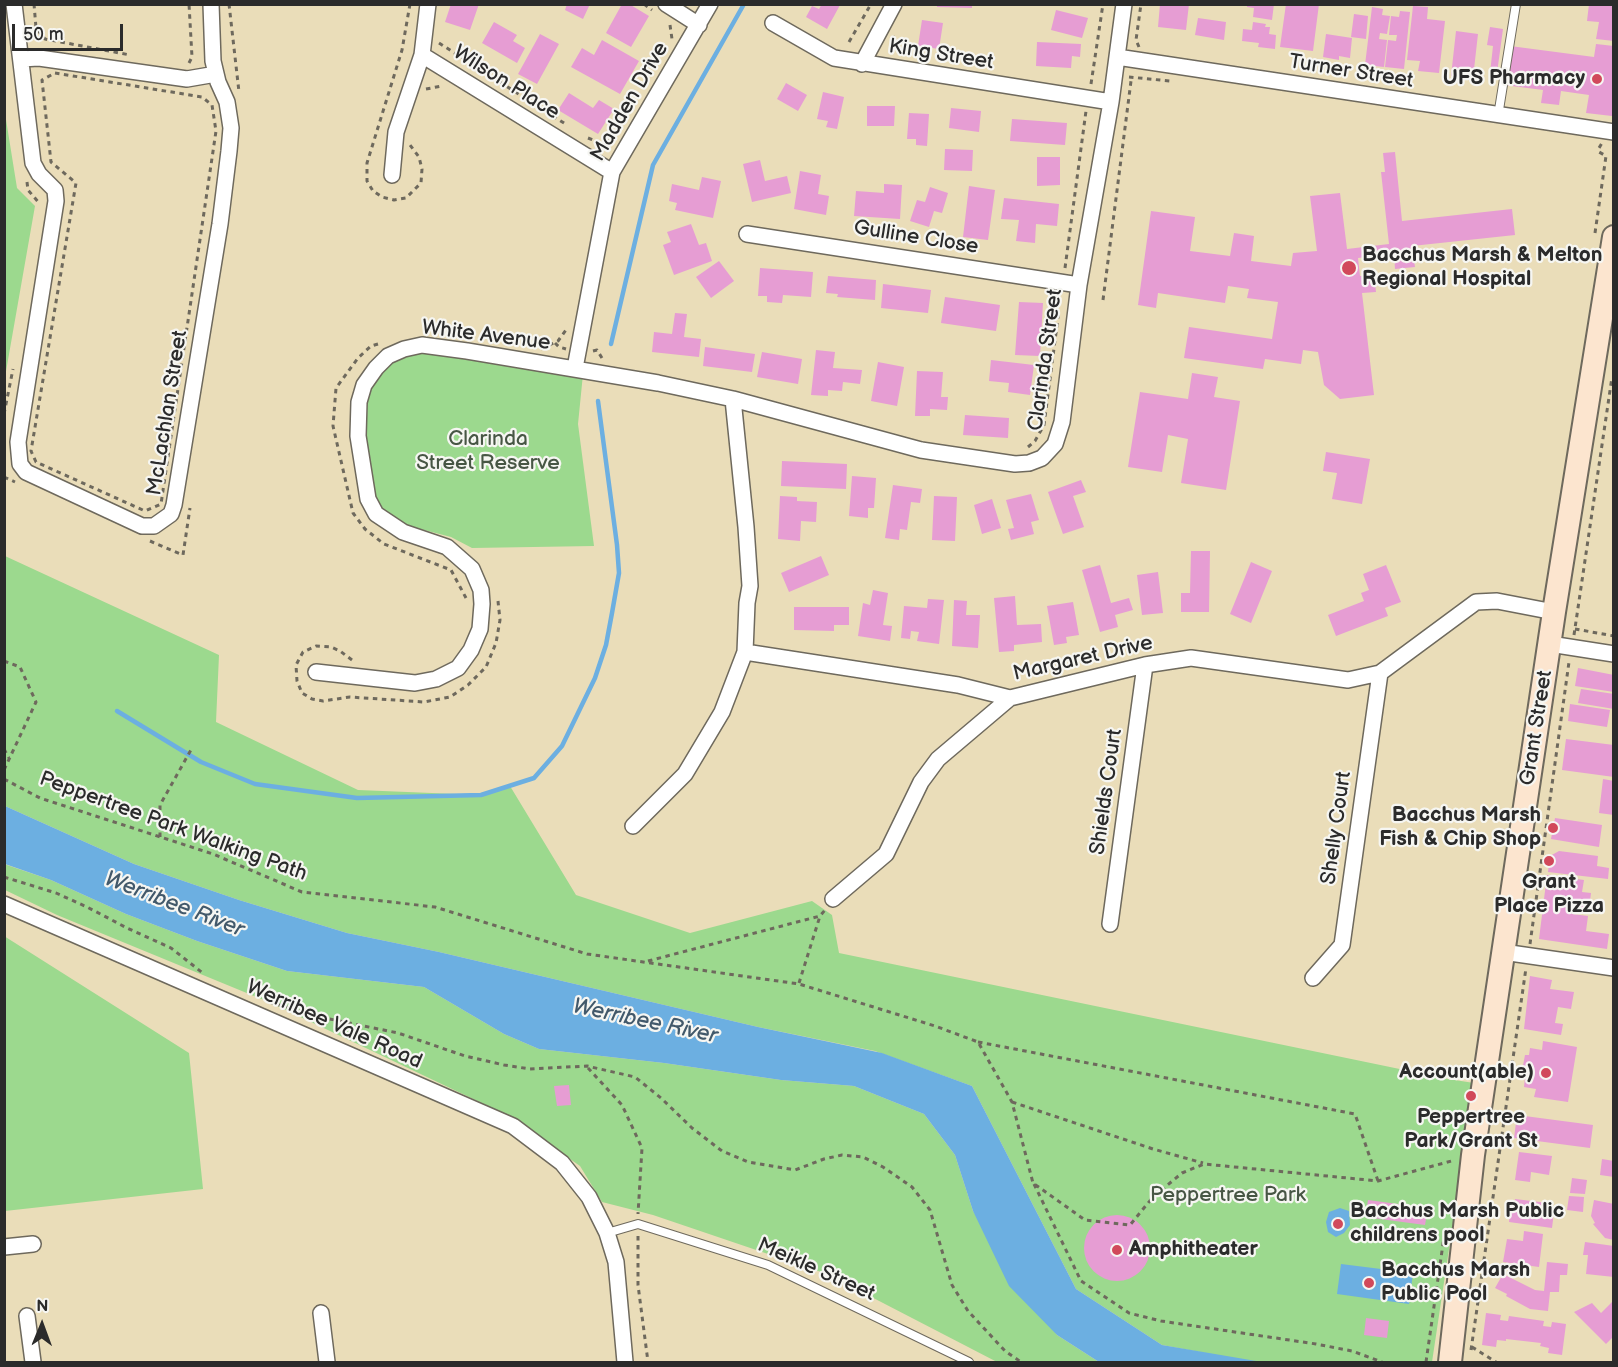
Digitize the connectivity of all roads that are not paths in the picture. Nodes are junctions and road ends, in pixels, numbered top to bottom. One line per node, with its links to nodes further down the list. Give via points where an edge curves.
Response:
1 (14, 4): 13 (street, McLachlan Street)
2 (211, 4): 15 (street, McLachlan Street)
3 (428, 4): 11 (street, Wilson Place)
4 (710, 4): 10 (street, Madden Drive)
5 (894, 4): 14 (street)
6 (1124, 4): 12 (street, Clarinda Street)
7 (1516, 4): 17 (lane)
8 (663, 10): 10 (street)
9 (773, 23): 14 (street, King Street, via 834,58)
10 (699, 25): 19 (street, Madden Drive)
11 (422, 55): 19 (street, Wilson Place); 20 (street, via 396,132)
12 (1117, 57): 16 (street, Clarinda Street); 17 (street, Turner Street)
13 (21, 59): 15 (street, via 39,58 187,79); 15 (street, McLachlan Street, via 33,163 55,190 56,201 18,442 20,464 26,472 142,526 164,521 174,505 229,151 227,102)
14 (862, 64): 16 (street, King Street)
15 (216, 74)
16 (1111, 102): 23 (street, Clarinda Street)
17 (1498, 116): 18 (street, Turner Street)
18 (1614, 132)
19 (612, 172): 24 (street, Madden Drive)
20 (392, 175)
21 (747, 234): 23 (street, Gulline Close)
22 (1614, 237): 26 (main road, Grant Street)
23 (1078, 285): 25 (street, Clarinda Street, via 1062,422 1055,444 1042,458 1029,463 921,450)
24 (575, 368): 25 (street, Clarinda Street); 31 (street, White Avenue, via 422,345 388,356 376,368 364,385 359,402 358,436 368,499 376,514 403,532 447,547 472,569 481,590 480,629 458,668 436,679 416,683)
25 (733, 399): 28 (street, via 750,586)
26 (1554, 612): 27 (main road, Grant Street); 32 (street, Margaret Drive, via 1476,602)
27 (1561, 646): 29 (street); 38 (main road, Grant Street)
28 (745, 652): 33 (street, Margaret Drive, via 958,685); 34 (street, via 722,712 685,774)
29 (1614, 654)
30 (1145, 665): 32 (street, Margaret Drive, via 1191,657 1348,680); 33 (street, Margaret Drive); 37 (street, Shields Court)
31 (316, 672)
32 (1380, 673): 40 (street, Shelly Court, via 1342,945)
33 (1010, 698): 35 (street, via 938,759 921,782 886,854)
34 (633, 826)
35 (832, 899)
36 (4, 904): 41 (street, Werribee Vale Road, via 513,1126 562,1163 589,1197)
37 (1110, 924)
38 (1503, 952): 39 (street); 46 (main road, Grant Street, via 1473,1155)
39 (1614, 968)
40 (1313, 978)
41 (607, 1233): 49 (street, Werribee Vale Road, via 616,1262); 50 (lane, Meikle Street, via 638,1224 768,1265)
42 (33, 1244): 43 (street)
43 (4, 1247)
44 (321, 1313): 48 (street)
45 (27, 1316): 47 (street)
46 (1460, 1359)
47 (33, 1362)
48 (327, 1362)
49 (626, 1362)
50 (969, 1362)

